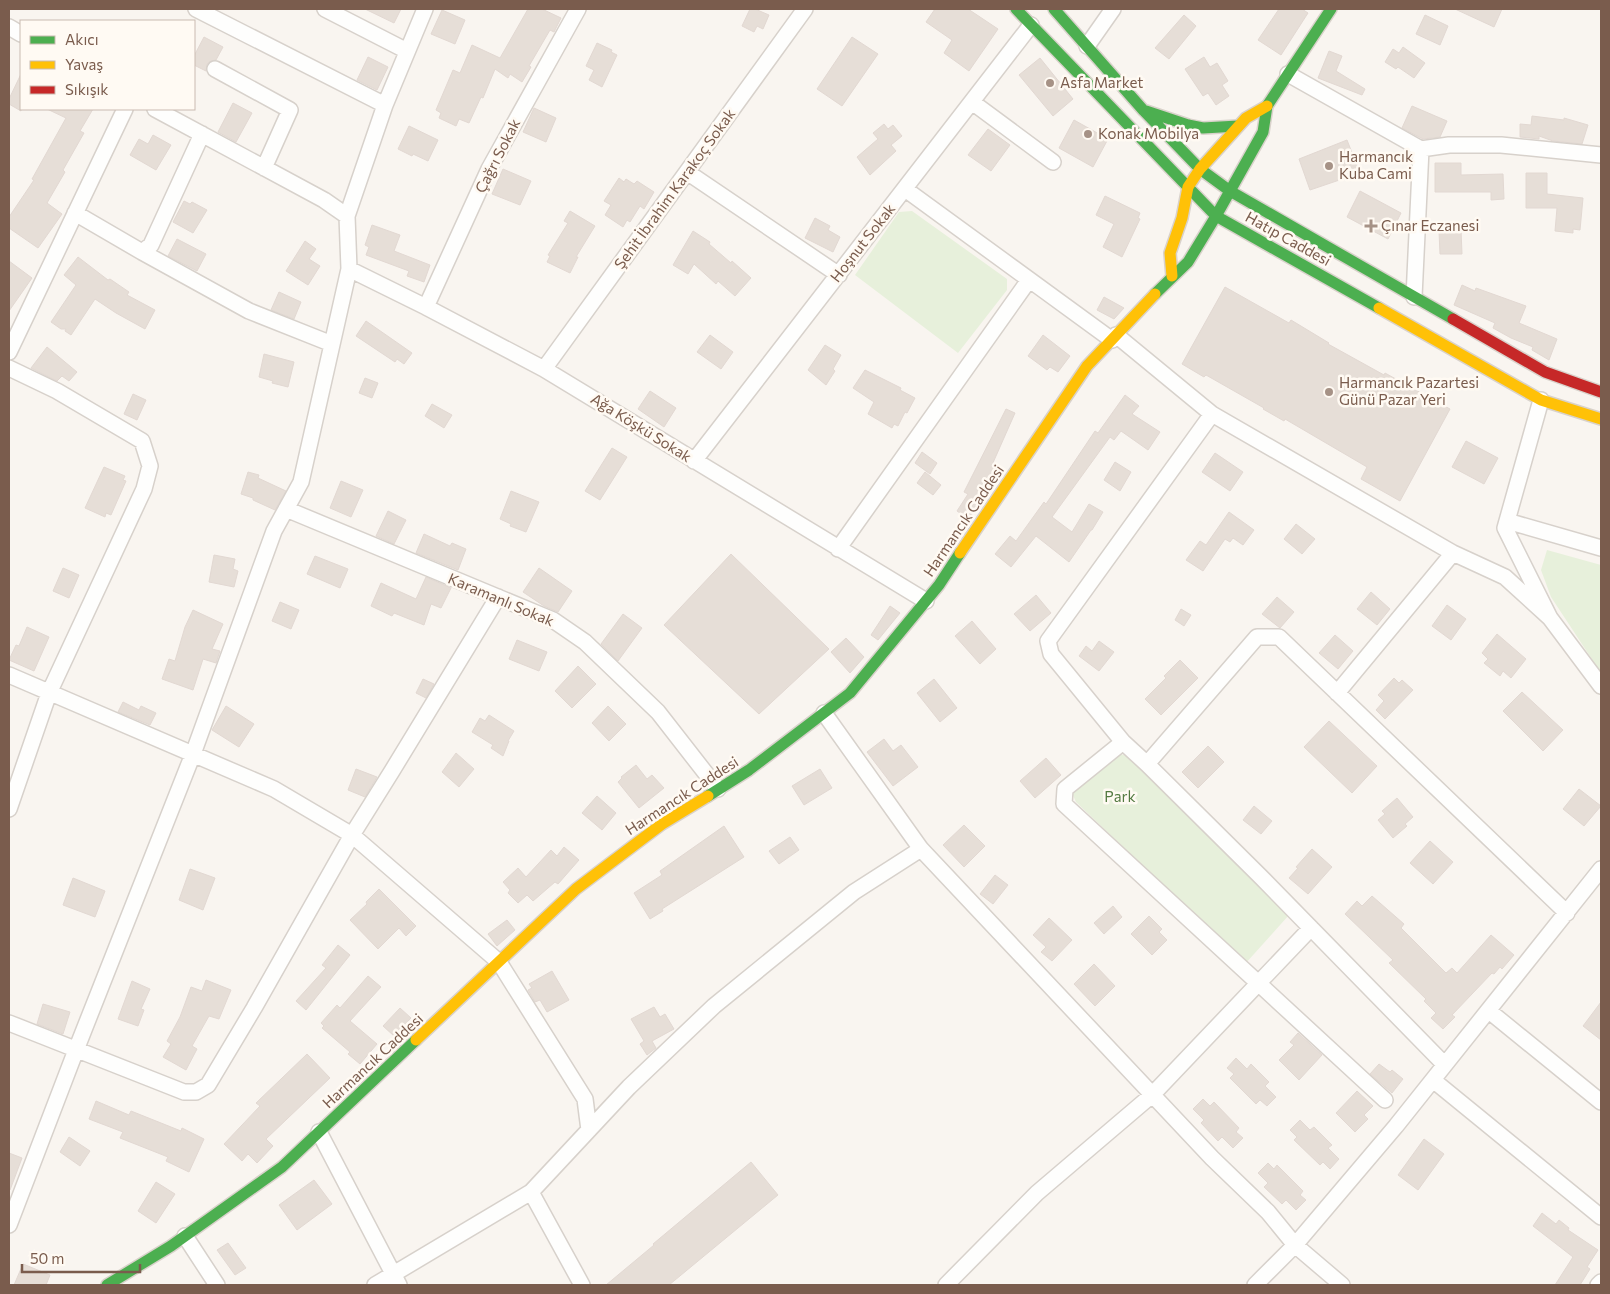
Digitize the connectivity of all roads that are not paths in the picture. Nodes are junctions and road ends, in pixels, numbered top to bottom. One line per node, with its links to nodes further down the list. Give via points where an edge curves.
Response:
1 (196, 9): 18 (street)
2 (325, 9): 14 (street)
3 (425, 9): 14 (street)
4 (578, 9): 43 (street, Çağrı Sokak, via 489,169)
5 (805, 9): 30 (street, Şehit İbrahim Karakoç Sokak)
6 (1016, 9): 10 (street, Hatıp Caddesi)
7 (1054, 9): 13 (street, Hatıp Caddesi)
8 (1113, 9): 13 (street)
9 (1331, 9): 16 (street)
10 (1031, 25): 17 (street, Hoşnut Sokak); 31 (street, Hatıp Caddesi)
11 (9, 27): 12 (street)
12 (20, 33)
13 (1088, 46): 22 (street, Hatıp Caddesi)
14 (408, 51): 18 (street)
15 (215, 69): 28 (street, via 290,110)
16 (1288, 74): 19 (street); 25 (street)
17 (972, 102): 27 (street); 32 (street, Hoşnut Sokak)
18 (385, 105): 35 (street)
19 (1267, 106): 23 (street); 33 (street, Harmancık Caddesi, via 1263,132)
20 (125, 110): 34 (street)
21 (157, 110): 24 (street)
22 (1144, 111): 23 (street, via 1188,126); 29 (street, Hatıp Caddesi)
23 (1238, 126): 29 (street)
24 (202, 134): 28 (street); 37 (street, via 151,245)
25 (1420, 150): 26 (street, via 1449,145 1501,145); 42 (street)
26 (1601, 155)
27 (1052, 162)
28 (264, 168): 35 (street)
29 (1200, 169): 31 (street); 33 (street, Hatıp Caddesi)
30 (687, 172): 39 (street); 48 (street, Şehit İbrahim Karakoç Sokak)
31 (1188, 187): 36 (street, Hatıp Caddesi); 40 (street, via 1170,253)
32 (905, 189): 39 (street, Hoşnut Sokak); 41 (street)
33 (1230, 191): 36 (street, Harmancık Caddesi); 42 (street, Hatıp Caddesi)
34 (75, 213): 37 (street); 46 (street)
35 (347, 216): 38 (street)
36 (1216, 216): 40 (street, Harmancık Caddesi, via 1188,262); 50 (street, Hatıp Caddesi)
37 (142, 252): 45 (street, via 249,311)
38 (349, 268): 43 (street, Ağa Köşkü Sokak); 45 (street)
39 (838, 275): 53 (street, Hoşnut Sokak)
40 (1172, 276): 44 (street, Harmancık Caddesi)
41 (1029, 280): 44 (street); 57 (street)
42 (1414, 297): 49 (street, Hatıp Caddesi, via 1545,372)
43 (426, 306): 48 (street, Ağa Köşkü Sokak)
44 (1114, 337): 51 (street); 60 (street, Harmancık Caddesi, via 1087,366)
45 (332, 344): 54 (street, via 301,482)
46 (9, 352)
47 (9, 368): 64 (street, via 57,391 142,441 150,466 144,489)
48 (544, 369): 53 (street, Ağa Köşkü Sokak)
49 (1601, 392)
50 (1542, 400): 52 (street, Hatıp Caddesi); 55 (street)
51 (1212, 414): 58 (street); 67 (street, via 1048,641 1052,654)
52 (1601, 420)
53 (694, 461): 57 (street, Ağa Köşkü Sokak)
54 (286, 509): 59 (street, Karamanlı Sokak); 68 (street, via 274,531)
55 (1507, 521): 56 (street); 61 (street, via 1505,528)
56 (1601, 548)
57 (838, 549): 60 (street, Ağa Köşkü Sokak)
58 (1453, 553): 61 (street, via 1505,577); 65 (street)
59 (498, 597): 70 (street, Karamanlı Sokak, via 553,620 585,642 658,712); 72 (street)
60 (926, 601): 66 (street, Harmancık Caddesi, via 850,693)
61 (1550, 618): 63 (street)
62 (9, 675): 64 (street)
63 (1601, 686)
64 (49, 693): 68 (street); 71 (street)
65 (1337, 693): 69 (street, via 1279,637 1257,637); 75 (street)
66 (824, 713): 70 (street, Harmancık Caddesi); 73 (street)
67 (1123, 742): 69 (street); 78 (street, via 1065,789 1064,804)
68 (194, 754): 72 (street, via 274,789); 81 (street)
69 (1147, 764): 76 (street)
70 (718, 790): 77 (street, Harmancık Caddesi, via 662,824 576,889)
71 (9, 809)
72 (352, 834): 77 (street); 81 (street, via 208,1085 196,1092 184,1092)
73 (922, 849): 84 (street); 87 (street, via 854,892 714,1006)
74 (1601, 869): 75 (street)
75 (1567, 914): 79 (street)
76 (1311, 928): 78 (street); 82 (street)
77 (499, 962): 87 (street, via 585,1099); 88 (street, Harmancık Caddesi)
78 (1258, 983): 84 (street); 85 (street)
79 (1489, 1011): 82 (street); 86 (street)
80 (9, 1023): 81 (street)
81 (76, 1050): 91 (street)
82 (1444, 1064): 83 (street)
83 (1433, 1080): 90 (street); 93 (street)
84 (1152, 1095): 93 (street, via 1268,1212); 100 (street, via 1037,1193)
85 (1385, 1100)
86 (1601, 1102)
87 (589, 1130): 89 (street)
88 (319, 1132): 92 (street, Harmancık Caddesi, via 282,1167); 94 (street)
89 (531, 1192): 94 (street); 99 (street)
90 (1601, 1217)
91 (9, 1225)
92 (185, 1236): 96 (street, Harmancık Caddesi); 97 (street)
93 (1296, 1245): 101 (street); 102 (street)
94 (396, 1280): 98 (street)
95 (1601, 1282): 103 (street)
96 (107, 1285)
97 (218, 1285)
98 (375, 1285)
99 (582, 1285)
100 (946, 1285)
101 (1255, 1285)
102 (1342, 1285)
103 (1598, 1285)

